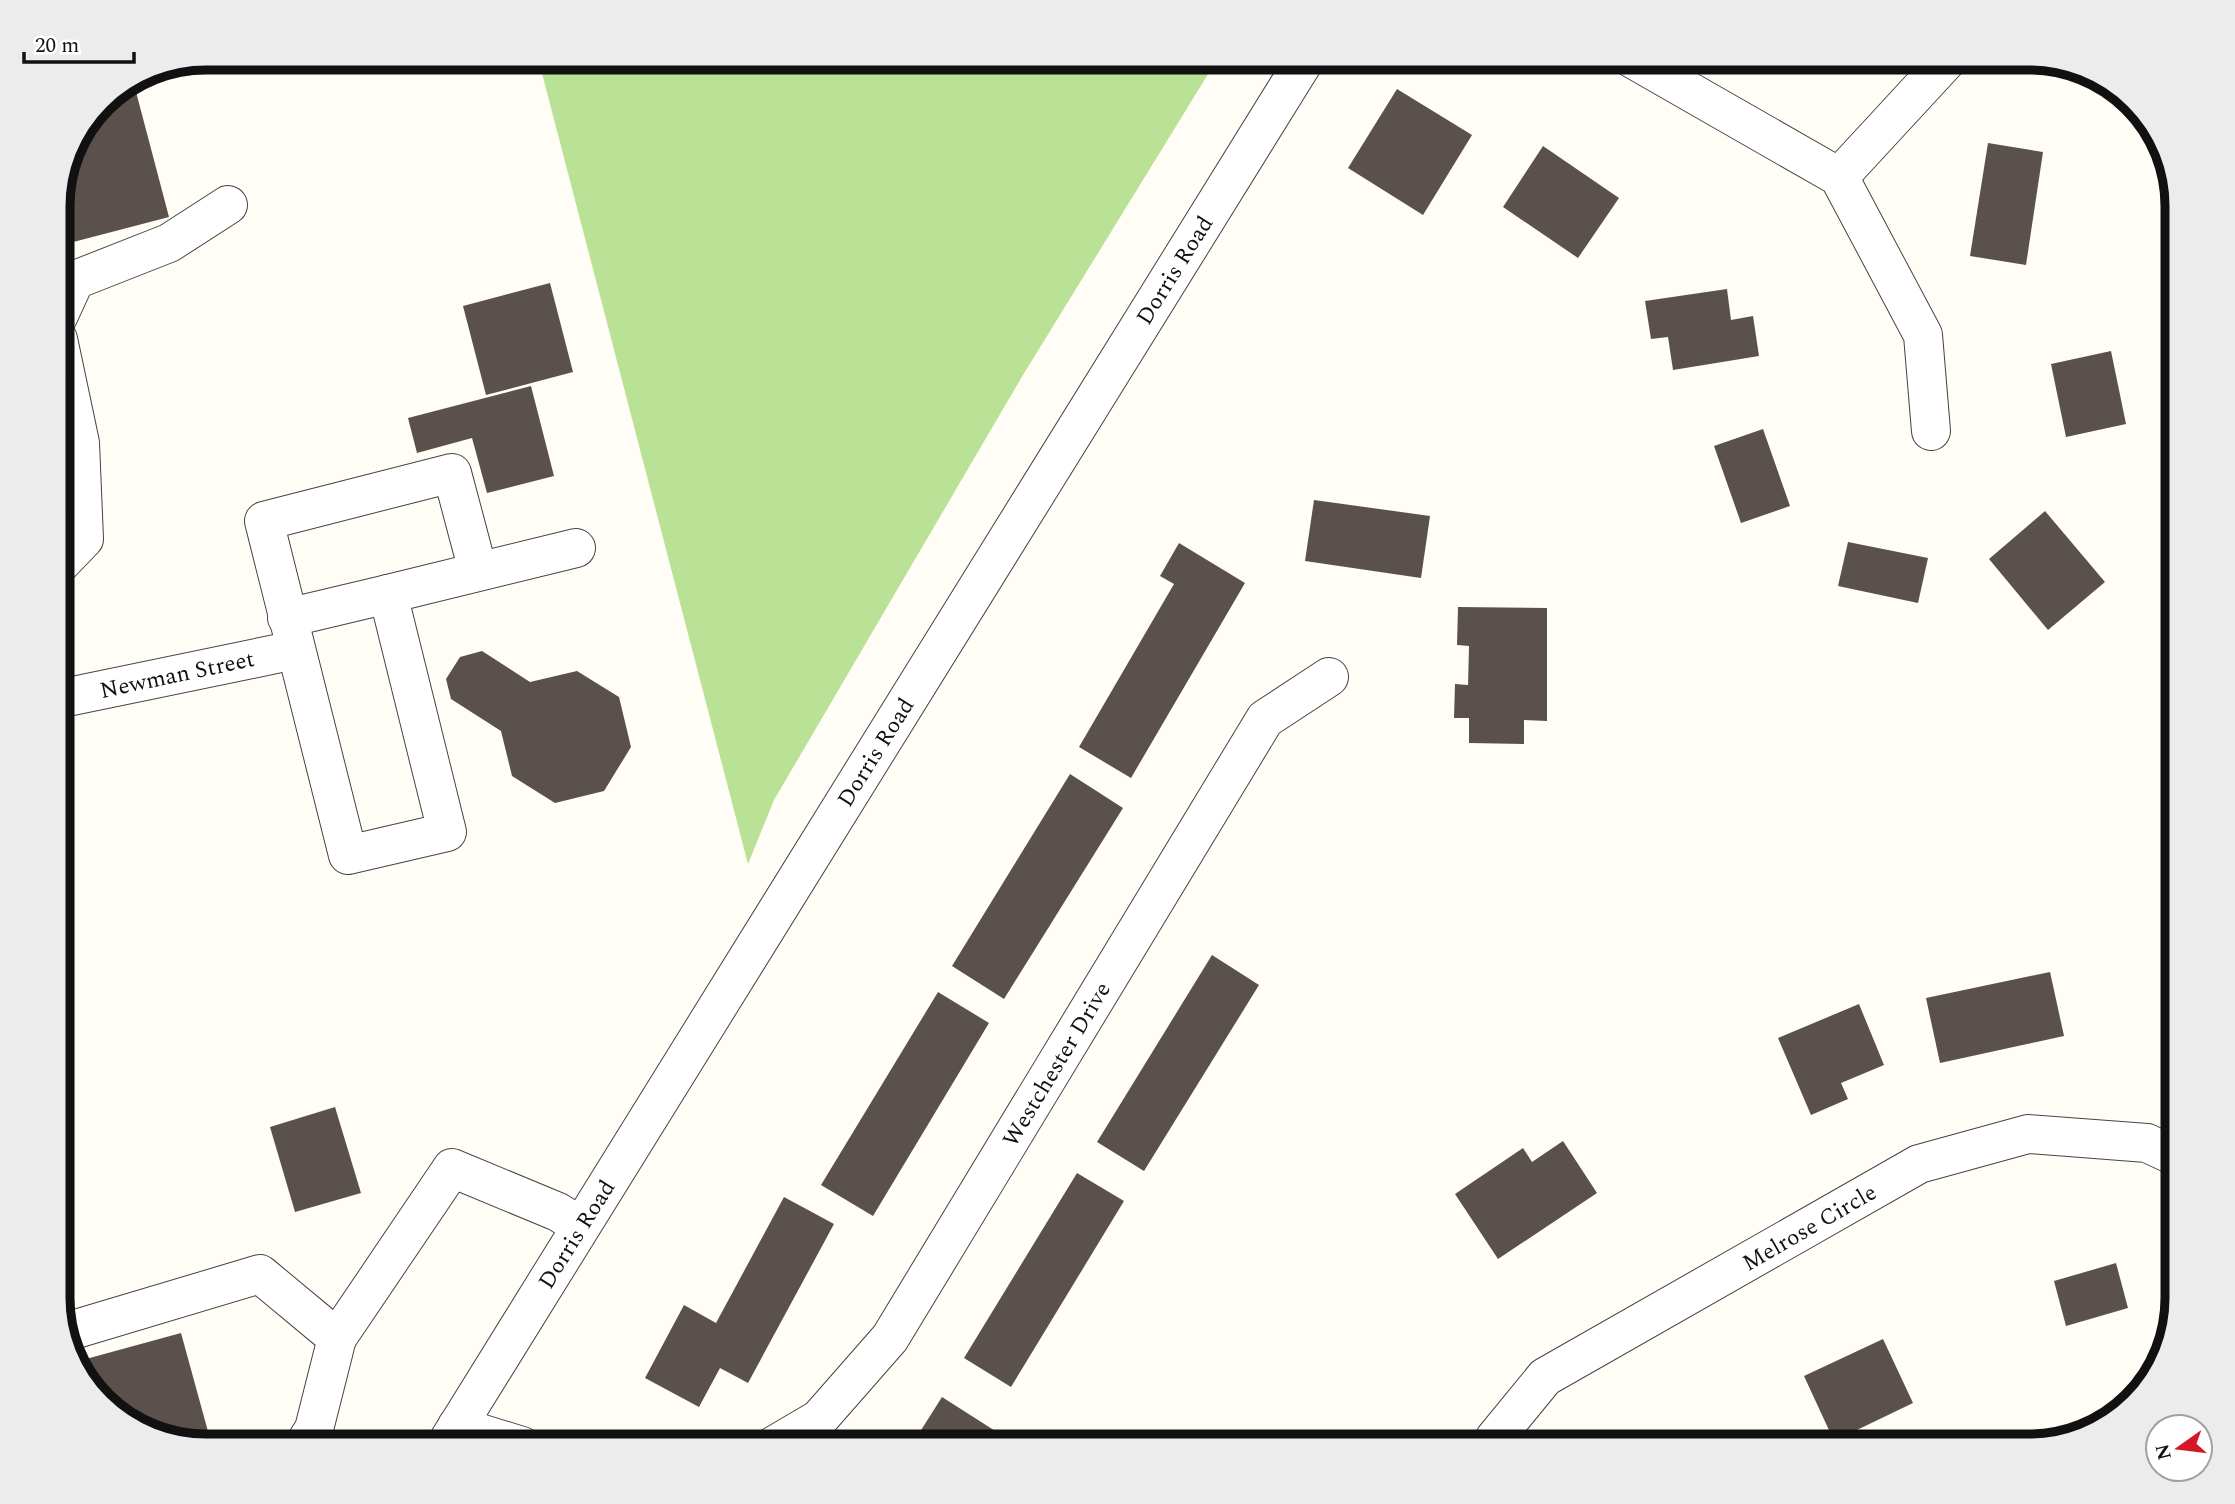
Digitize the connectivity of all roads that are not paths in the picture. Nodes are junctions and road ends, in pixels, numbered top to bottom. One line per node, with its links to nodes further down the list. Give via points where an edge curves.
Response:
1 (1299, 70): 17 (street, Dorris Road)
2 (1652, 70): 4 (street)
3 (1938, 70): 4 (street)
4 (1839, 177): 8 (street, via 1923,335)
5 (228, 205): 6 (street, via 169,243 75,280)
6 (70, 291)
7 (70, 396): 10 (street, via 80,443 83,540)
8 (1931, 430)
9 (576, 548): 11 (street, Newman Street)
10 (70, 554)
11 (478, 571): 12 (street, Newman Street); 13 (street, via 452,473 264,521)
12 (388, 594): 13 (street, Newman Street); 13 (street, via 447,832 348,855)
13 (291, 634): 15 (street, Newman Street)
14 (1329, 677): 22 (street, Westchester Drive, via 1265,719 890,1338 819,1419)
15 (70, 696)
16 (2165, 1151): 23 (street, Melrose Circle, via 2147,1143 2028,1134 1919,1164 1545,1377)
17 (580, 1226): 19 (street, via 558,1212 452,1168); 21 (street, Dorris Road)
18 (74, 1330): 19 (street, via 260,1274)
19 (337, 1338): 20 (street)
20 (311, 1434)
21 (452, 1434)
22 (793, 1434)
23 (1498, 1434)

